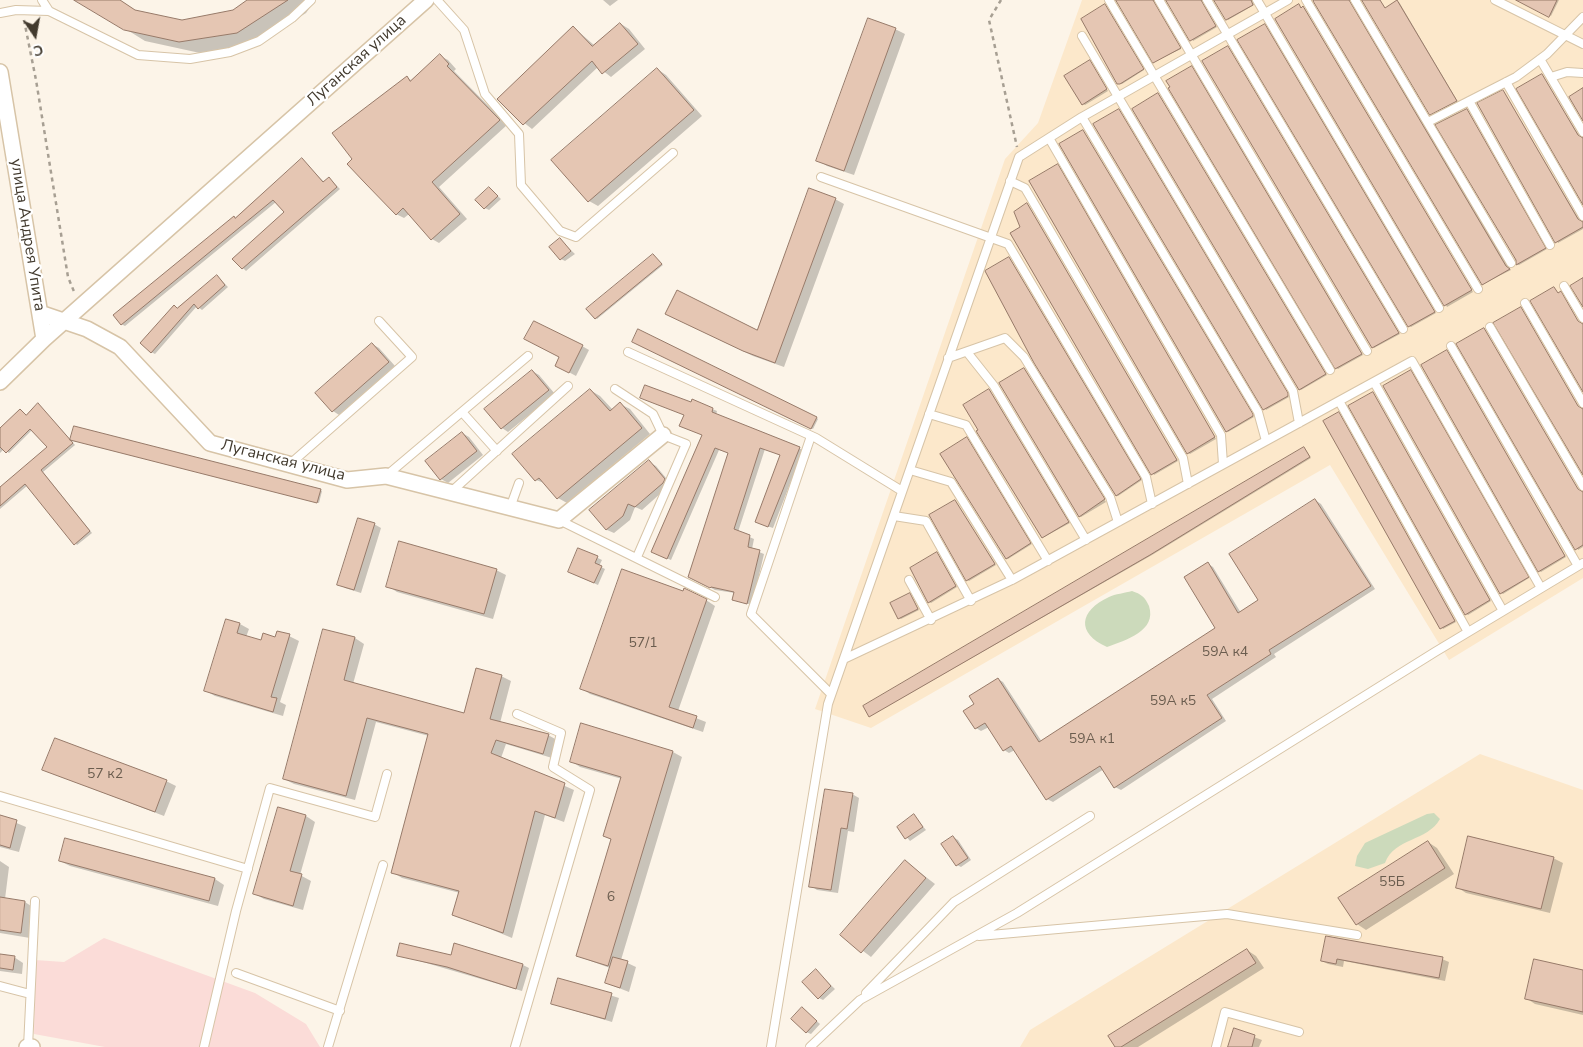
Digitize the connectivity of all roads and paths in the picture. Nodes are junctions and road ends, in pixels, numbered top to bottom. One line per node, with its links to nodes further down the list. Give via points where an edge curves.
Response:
1 (42, 0): 15 (lane)
2 (311, 0): 15 (lane, via 259,41 230,52 190,59 138,55)
3 (426, 0): 47 (street, Луганская улица)
4 (437, 0): 36 (lane, via 464,30 485,94 519,134 520,186 560,231 576,237)
5 (1001, 0): 37 (path, via 989,20)
6 (1109, 0): 27 (lane)
7 (1159, 0): 23 (lane)
8 (1207, 0): 19 (lane)
9 (1257, 0): 17 (lane)
10 (1288, 0): 17 (lane)
11 (1306, 0): 45 (lane)
12 (1355, 0): 33 (lane)
13 (1495, 0): 20 (lane)
14 (22, 10): 15 (lane); 16 (lane); 47 (path, via 68,277)
15 (49, 11)
16 (0, 13)
17 (1264, 13): 19 (lane); 48 (lane)
18 (1583, 17): 20 (lane)
19 (1227, 35): 23 (lane); 54 (lane)
20 (1565, 35): 22 (lane); 24 (lane)
21 (1082, 36): 30 (lane)
22 (1583, 44)
23 (1191, 55): 27 (lane); 57 (lane)
24 (1540, 59): 28 (lane); 29 (lane)
25 (0, 72): 49 (street, улица Андрея Упита)
26 (1583, 73): 28 (lane, via 1567,72)
27 (1154, 76): 30 (lane); 62 (lane)
28 (1551, 78): 34 (lane)
29 (1506, 82): 31 (lane); 40 (lane)
30 (1118, 97): 32 (lane); 71 (lane, via 1293,391)
31 (1469, 101): 33 (lane); 42 (lane)
32 (1082, 117): 35 (lane); 74 (lane, via 1258,412)
33 (1428, 122): 43 (lane)
34 (1583, 132)
35 (1049, 138): 37 (lane); 77 (lane, via 1221,435)
36 (673, 152)
37 (1019, 157): 39 (lane)
38 (822, 177): 41 (lane)
39 (1010, 181): 41 (lane); 81 (lane, via 1025,188 1183,458)
40 (1583, 216)
41 (991, 236): 61 (lane); 85 (lane, via 1008,244 1013,252 1146,477)
42 (1550, 245)
43 (1511, 263)
44 (1564, 286): 50 (lane)
45 (1478, 289)
46 (1525, 302): 68 (lane)
47 (82, 306): 52 (street, Луганская улица)
48 (1439, 308)
49 (40, 313): 52 (street, Луганская улица); 55 (street, улица Андрея Упита)
50 (1583, 318)
51 (379, 321): 76 (lane, via 412,357)
52 (64, 322): 55 (street, Луганская улица); 76 (street, Луганская улица, via 106,338 120,348 210,443)
53 (1490, 327): 82 (lane)
54 (1403, 329)
55 (44, 339): 63 (street, Луганская улица)
56 (1452, 346): 93 (lane)
57 (1367, 351)
58 (628, 352): 73 (lane)
59 (967, 352): 61 (lane); 89 (lane, via 1005,338 1024,357 1110,497); 90 (lane, via 994,386)
60 (528, 356): 69 (lane)
61 (948, 358): 70 (lane)
62 (1330, 370)
63 (0, 382)
64 (1374, 382): 67 (lane); 96 (lane, via 1412,361); 99 (lane)
65 (568, 386): 75 (lane)
66 (615, 389): 72 (lane, via 653,414)
67 (1339, 401): 71 (lane); 101 (lane)
68 (1583, 403)
69 (462, 412): 75 (lane); 79 (lane)
70 (929, 414): 78 (lane); 92 (lane, via 966,425)
71 (1299, 423): 74 (lane)
72 (663, 435): 88 (street); 91 (lane, via 686,444)
73 (811, 436): 83 (lane); 103 (lane, via 751,614)
74 (1266, 441): 77 (lane)
75 (496, 451): 84 (lane)
76 (290, 464): 79 (street, Луганская улица, via 347,480)
77 (1223, 464): 81 (lane)
78 (910, 470): 83 (lane); 95 (lane, via 951,482)
79 (386, 476): 84 (street, Луганская улица)
80 (520, 482): 86 (lane)
81 (1188, 484): 85 (lane)
82 (1583, 486)
83 (902, 491): 87 (lane)
84 (450, 493): 86 (street, Луганская улица)
85 (1152, 504): 89 (lane)
86 (510, 508): 88 (street, Луганская улица)
87 (894, 516): 98 (lane, via 926,521); 102 (lane)
88 (559, 520): 91 (lane)
89 (1118, 522): 90 (lane)
90 (1086, 540): 92 (lane)
91 (637, 557): 97 (lane)
92 (1048, 561): 95 (lane)
93 (1581, 564): 96 (lane)
94 (908, 580): 100 (lane)
95 (1012, 580): 98 (lane)
96 (1541, 588): 99 (lane)
97 (714, 597)
98 (970, 601): 100 (lane)
99 (1503, 611): 101 (lane)
100 (930, 620): 102 (lane)
101 (1468, 632): 112 (lane, via 1017,914)
102 (844, 659): 103 (lane)
103 (831, 694): 124 (lane)
104 (517, 714): 123 (lane, via 561,733 553,767 590,790)
105 (387, 774): 109 (lane, via 375,817 270,788)
106 (0, 796): 109 (lane)
107 (1090, 816): 116 (lane, via 954,902)
108 (382, 866): 117 (lane)
109 (248, 869): 121 (lane)
110 (35, 901): 115 (lane)
111 (1357, 935): 112 (lane, via 1228,914)
112 (975, 936): 116 (lane)
113 (236, 973): 117 (lane)
114 (0, 986): 115 (lane)
115 (30, 994): 119 (lane)
116 (860, 1000): 125 (lane)
117 (340, 1011): 122 (lane)
118 (1299, 1032): 126 (lane, via 1225,1012)
119 (27, 1047): 120 (street)
120 (32, 1047)
121 (204, 1047)
122 (328, 1047)
123 (515, 1047)
124 (771, 1047)
125 (810, 1047)
126 (1216, 1047)

